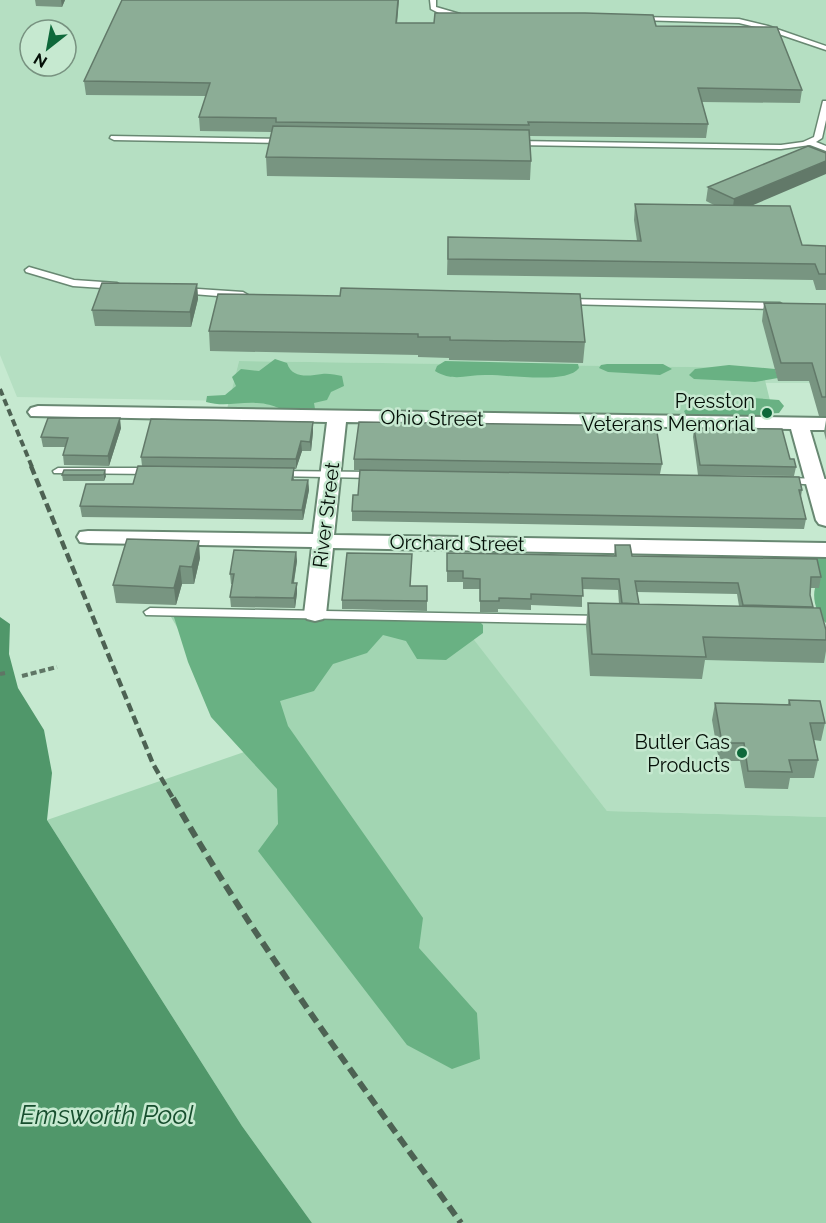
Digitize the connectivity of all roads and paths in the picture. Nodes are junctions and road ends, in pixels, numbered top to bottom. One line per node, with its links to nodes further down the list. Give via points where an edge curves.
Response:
1 (433, 0): 2 (lane, via 433,8 444,13)
2 (467, 14)
3 (633, 18): 4 (lane, via 739,21)
4 (826, 48)
5 (826, 103): 8 (lane, via 818,138)
6 (114, 138): 7 (lane)
7 (289, 141)
8 (810, 141): 9 (lane, via 782,147); 10 (lane)
9 (501, 143)
10 (826, 149)
11 (29, 270): 12 (lane, via 73,283)
12 (126, 287)
13 (172, 290): 14 (lane)
14 (255, 296)
15 (552, 302): 16 (lane)
16 (790, 306)
17 (38, 412): 18 (street, Ohio Street)
18 (337, 416): 19 (street, Ohio Street); 24 (street, River Street)
19 (799, 424): 20 (street, Ohio Street); 27 (street)
20 (826, 424)
21 (58, 471): 22 (lane)
22 (166, 472)
23 (269, 474): 24 (lane)
24 (331, 474): 25 (lane); 30 (street, River Street)
25 (391, 475)
26 (770, 481): 27 (lane)
27 (820, 482): 28 (street)
28 (826, 520)
29 (88, 537): 30 (street, Orchard Street)
30 (323, 540): 31 (street, Orchard Street); 33 (street, River Street)
31 (826, 549)
32 (150, 612): 33 (lane)
33 (315, 614): 34 (lane)
34 (616, 620)
35 (57, 667): 36 (path)
36 (22, 676)

